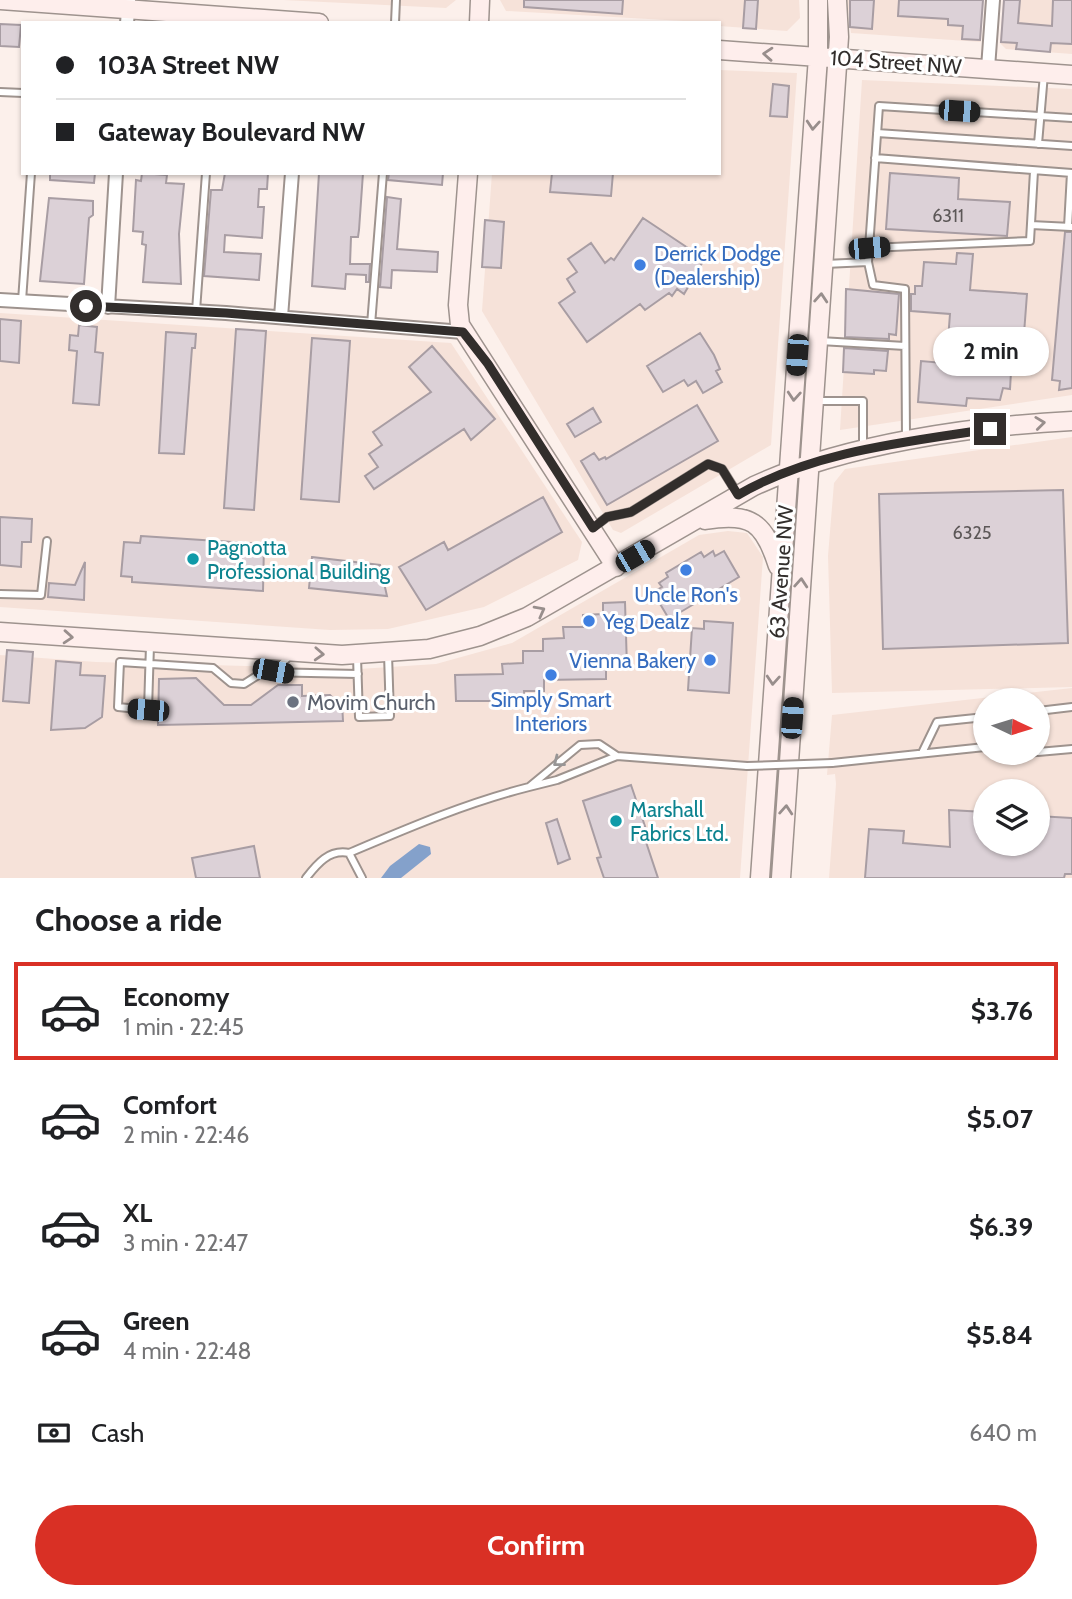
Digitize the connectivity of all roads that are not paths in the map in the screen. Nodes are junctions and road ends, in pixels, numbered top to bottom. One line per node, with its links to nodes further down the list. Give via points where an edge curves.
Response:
1 (396, 0): 12 (lane)
2 (480, 0): 13 (main road)
3 (818, 0): 15 (main road, 63 Avenue NW)
4 (837, 0): 16 (main road, 63 Avenue NW)
5 (993, 0): 17 (street)
6 (12, 1): 7 (main road)
7 (88, 3): 8 (main road)
8 (128, 11): 9 (main road)
9 (164, 17): 10 (main road)
10 (203, 19): 11 (main road)
11 (273, 21)
12 (395, 21)
13 (479, 21)
14 (721, 50): 15 (main road, 104 Street NW, one-way to 14)
15 (818, 57): 16 (main road, 104 Street NW); 55 (main road, 63 Avenue NW, one-way to 55)
16 (838, 59): 17 (main road, 104 Street NW); 40 (main road, 63 Avenue NW)
17 (988, 68): 18 (main road, 104 Street NW)
18 (1044, 72): 19 (main road, 104 Street NW); 22 (lane)
19 (1072, 75)
20 (0, 92): 21 (lane)
21 (21, 93)
22 (1040, 116): 23 (lane); 24 (lane, via 879,106); 25 (lane)
23 (1072, 118)
24 (877, 133): 25 (lane); 27 (lane)
25 (1038, 144): 26 (lane)
26 (1072, 146)
27 (875, 159): 28 (lane); 38 (lane)
28 (1034, 171): 29 (lane); 36 (lane)
29 (1072, 173): 37 (lane)
30 (31, 175): 42 (lane)
31 (116, 175): 43 (street)
32 (206, 175): 44 (lane)
33 (292, 175): 45 (street)
34 (383, 175): 46 (lane)
35 (468, 175): 47 (main road, via 458,305)
36 (1031, 225): 37 (lane); 38 (lane, via 1030,241)
37 (1070, 227)
38 (869, 248): 39 (lane)
39 (869, 262): 40 (lane); 49 (lane, via 873,285 905,289)
40 (823, 264): 48 (main road, 63 Avenue NW, one-way to 40)
41 (0, 300): 42 (street)
42 (22, 301): 43 (street)
43 (108, 307): 44 (street)
44 (196, 313): 45 (street)
45 (281, 317): 46 (street)
46 (371, 325): 47 (street)
47 (463, 332): 58 (main road)
48 (818, 341): 49 (lane); 50 (main road, 63 Avenue NW)
49 (905, 346): 52 (lane)
50 (814, 401): 53 (lane, via 863,401); 54 (main road, 63 Avenue NW)
51 (1072, 421): 52 (main road, one-way to 51)
52 (907, 442): 53 (main road)
53 (863, 451): 54 (main road)
54 (809, 464): 55 (main road); 83 (main road, 63 Avenue NW, one-way to 54)
55 (789, 471): 56 (main road); 61 (main road, 63 Avenue NW)
56 (738, 495): 57 (main road); 58 (lane, via 722,469 708,464 631,512 607,517)
57 (691, 523): 60 (main road); 61 (main road, via 729,516 756,524 769,539)
58 (593, 528): 60 (main road)
59 (47, 541): 62 (lane, via 41,595)
60 (616, 567): 65 (main road, one-way to 60, via 429,649 493,632)
61 (781, 574): 82 (main road, 63 Avenue NW, one-way to 82)
62 (0, 594)
63 (0, 632): 64 (main road, one-way to 64)
64 (150, 643): 67 (main road); 68 (lane)
65 (388, 654): 66 (main road); 69 (lane, via 390,716 359,717)
66 (357, 655): 67 (main road, one-way to 66, via 293,653); 69 (lane)
67 (271, 662): 68 (lane, via 243,684 231,683 213,668); 69 (lane)
68 (150, 663): 68 (lane, via 148,710 118,707 120,662)
69 (358, 674)
70 (1072, 706): 71 (lane)
71 (1050, 709)
72 (973, 718): 76 (lane, via 937,722)
73 (973, 748): 76 (lane)
74 (1072, 749): 75 (lane)
75 (1050, 751)
76 (922, 753): 77 (lane, bridge, via 747,766)
77 (617, 756): 78 (lane); 78 (lane, one-way to 78, via 599,744 580,745)
78 (529, 787): 79 (lane, via 419,823)
79 (349, 853): 80 (lane, via 320,859); 81 (lane)
80 (306, 878)
81 (362, 878)
82 (760, 878)
83 (781, 878)

